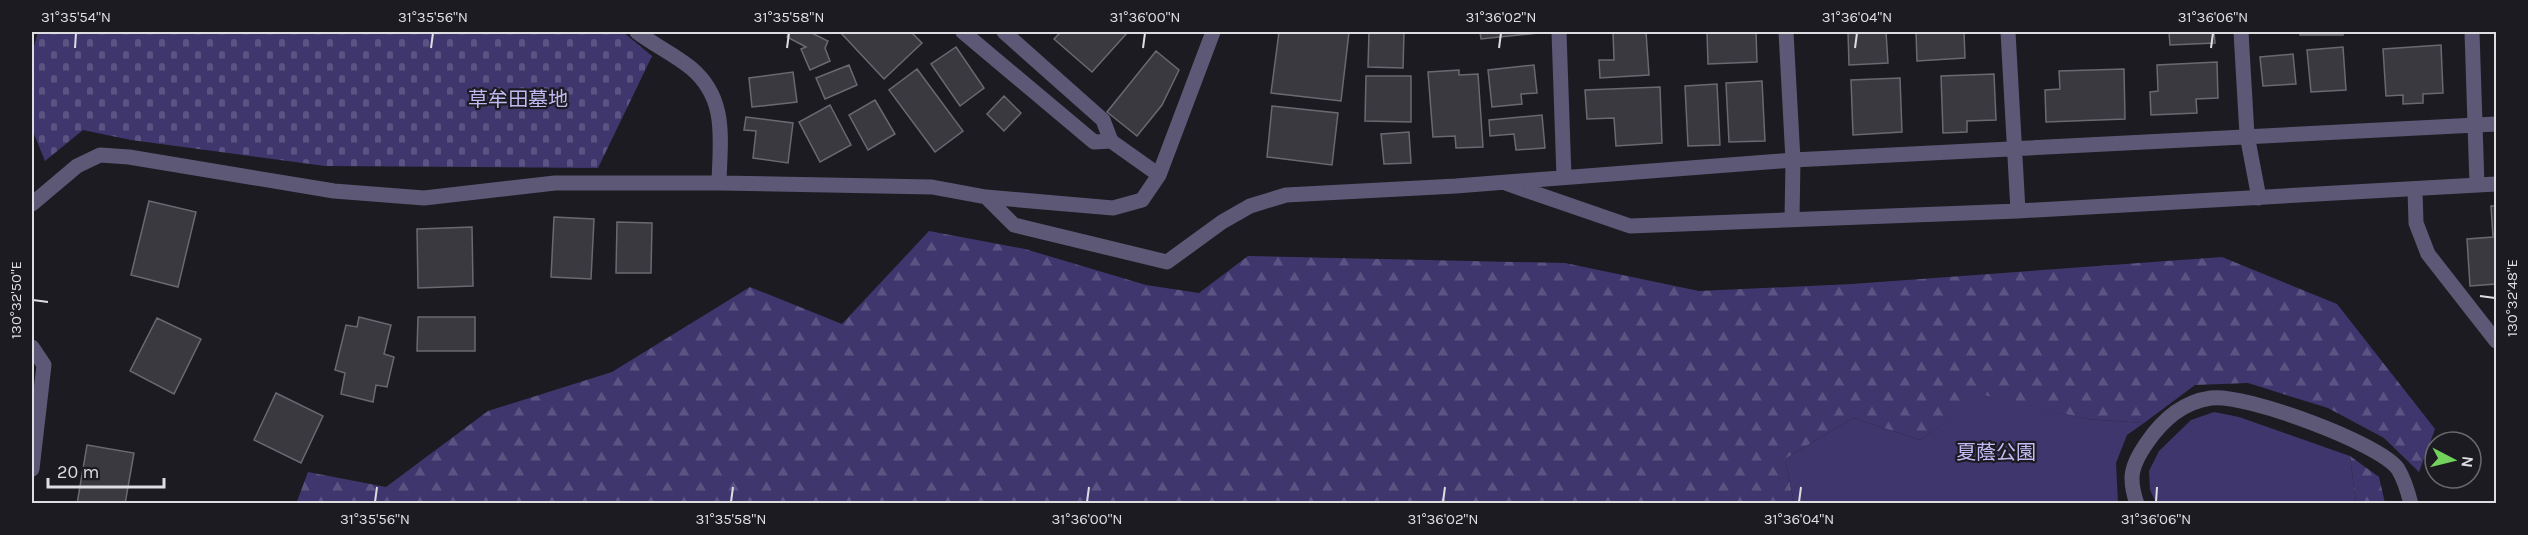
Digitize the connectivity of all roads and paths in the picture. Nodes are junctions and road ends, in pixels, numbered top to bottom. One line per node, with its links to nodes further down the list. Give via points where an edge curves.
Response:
1 (637, 32): 19 (street, via 689,66 714,99 720,115)
2 (963, 32): 13 (street, via 1094,142)
3 (1004, 32): 13 (street, via 1103,120)
4 (1214, 32): 16 (street)
5 (1559, 32): 17 (street)
6 (1786, 32): 15 (street)
7 (2008, 32): 14 (street)
8 (2241, 32): 12 (street)
9 (2472, 32): 11 (street)
10 (2496, 124): 11 (street)
11 (2475, 125): 12 (street); 21 (street)
12 (2247, 135): 14 (street); 24 (street)
13 (1111, 141): 16 (street)
14 (2013, 149): 15 (street); 26 (street)
15 (1793, 160): 17 (street); 27 (street)
16 (1159, 175): 23 (street, via 1142,200 1113,208)
17 (1564, 177): 18 (street)
18 (1502, 182): 23 (street, via 1286,195 1250,206 1167,262 1014,225); 27 (street, via 1630,226)
19 (719, 183): 23 (street, via 932,187); 25 (street, via 555,183 424,198 334,191 100,155 77,166)
20 (2496, 184): 21 (street)
21 (2477, 185): 22 (street)
22 (2415, 190): 24 (street); 28 (street, via 2416,224 2428,254)
23 (986, 197)
24 (2259, 198): 26 (street)
25 (32, 204)
26 (2018, 211): 27 (street)
27 (1792, 219)
28 (2496, 342)
29 (32, 346): 30 (street, via 44,365)
30 (32, 469)
31 (2137, 504): 32 (street, via 2130,485 2133,465 2160,423 2182,407 2212,398 2240,399 2372,448 2397,468)
32 (2411, 504)

